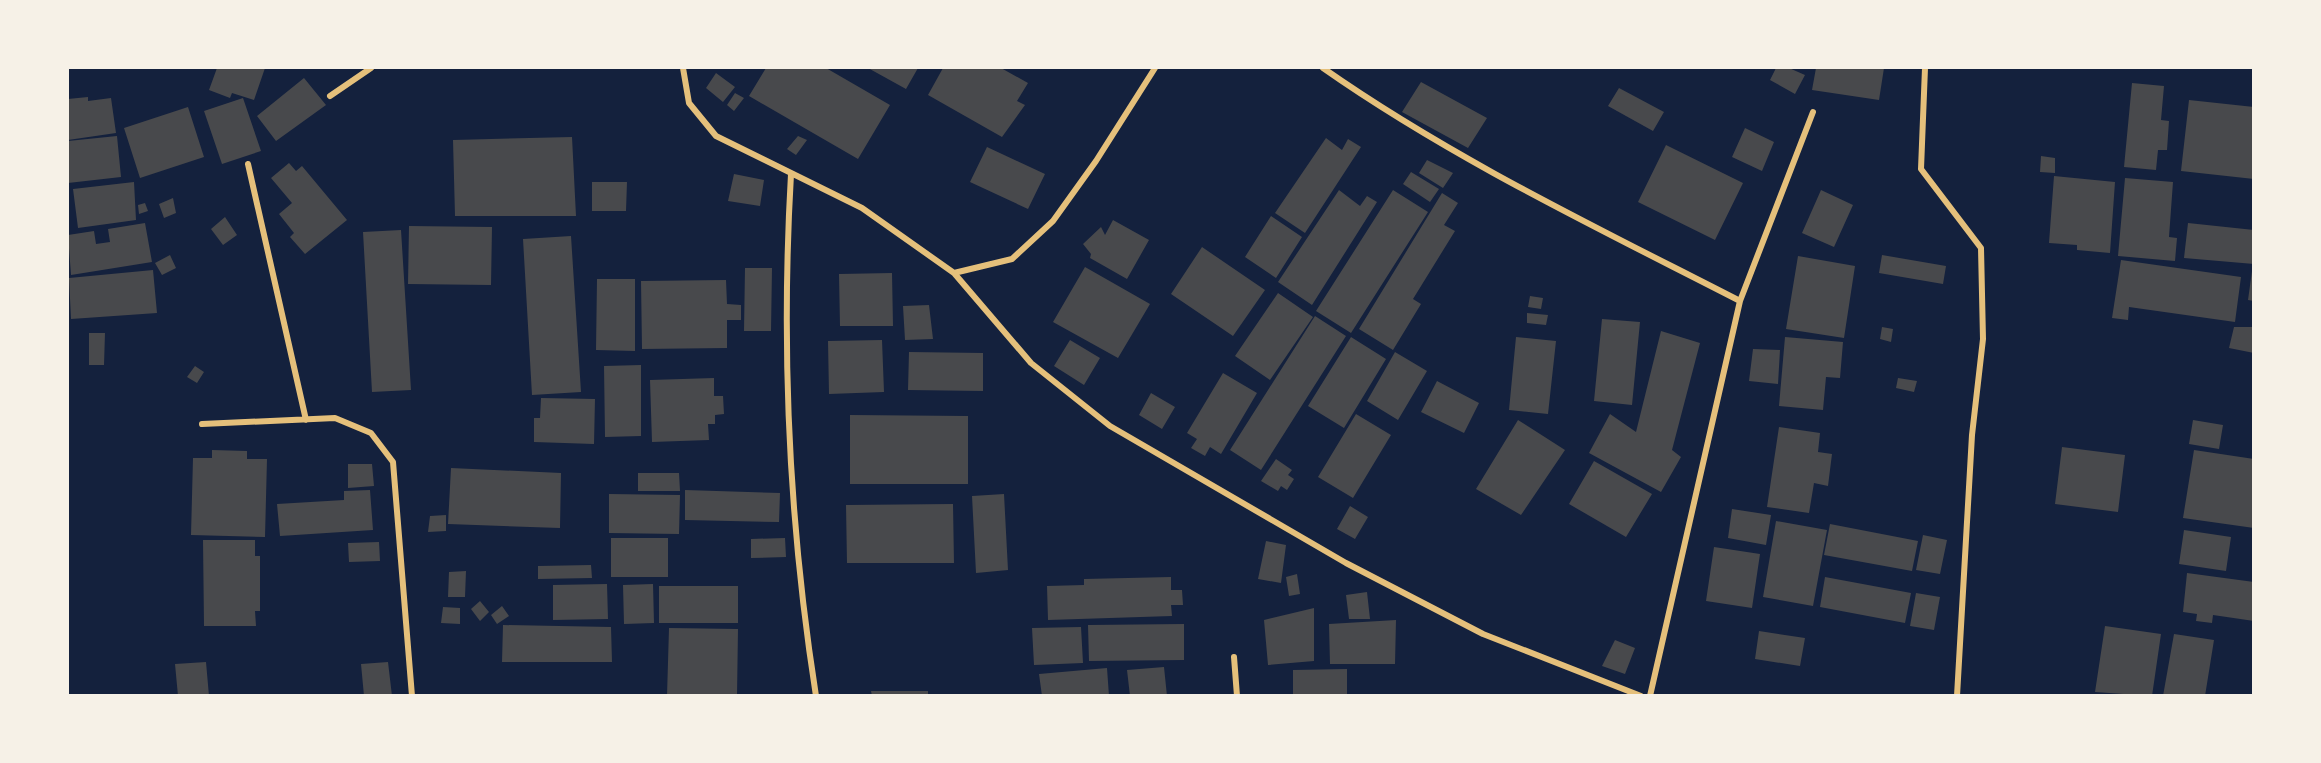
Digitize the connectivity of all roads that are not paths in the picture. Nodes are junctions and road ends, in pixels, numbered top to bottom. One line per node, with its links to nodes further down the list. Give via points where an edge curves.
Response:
1 (371, 68): 6 (street)
2 (683, 68): 9 (street, via 689,103 716,136)
3 (1155, 68): 10 (street, via 1096,162 1053,221 1012,259)
4 (1323, 68): 11 (street, via 1386,112 1516,185)
5 (1925, 68): 20 (street, via 1921,169 1981,248 1983,339 1972,435)
6 (330, 96)
7 (1813, 112): 11 (street)
8 (248, 164): 12 (street)
9 (790, 174): 10 (street, via 862,208); 16 (street, via 785,275 792,455 801,602)
10 (954, 273): 18 (street, via 1031,363 1110,426 1346,563 1482,634)
11 (1740, 301): 19 (street)
12 (306, 420): 13 (street); 15 (street, via 335,418 371,433 393,462)
13 (202, 423)
14 (1234, 657): 17 (street)
15 (412, 696)
16 (816, 696)
17 (1237, 696)
18 (1641, 696)
19 (1650, 696)
20 (1957, 696)

